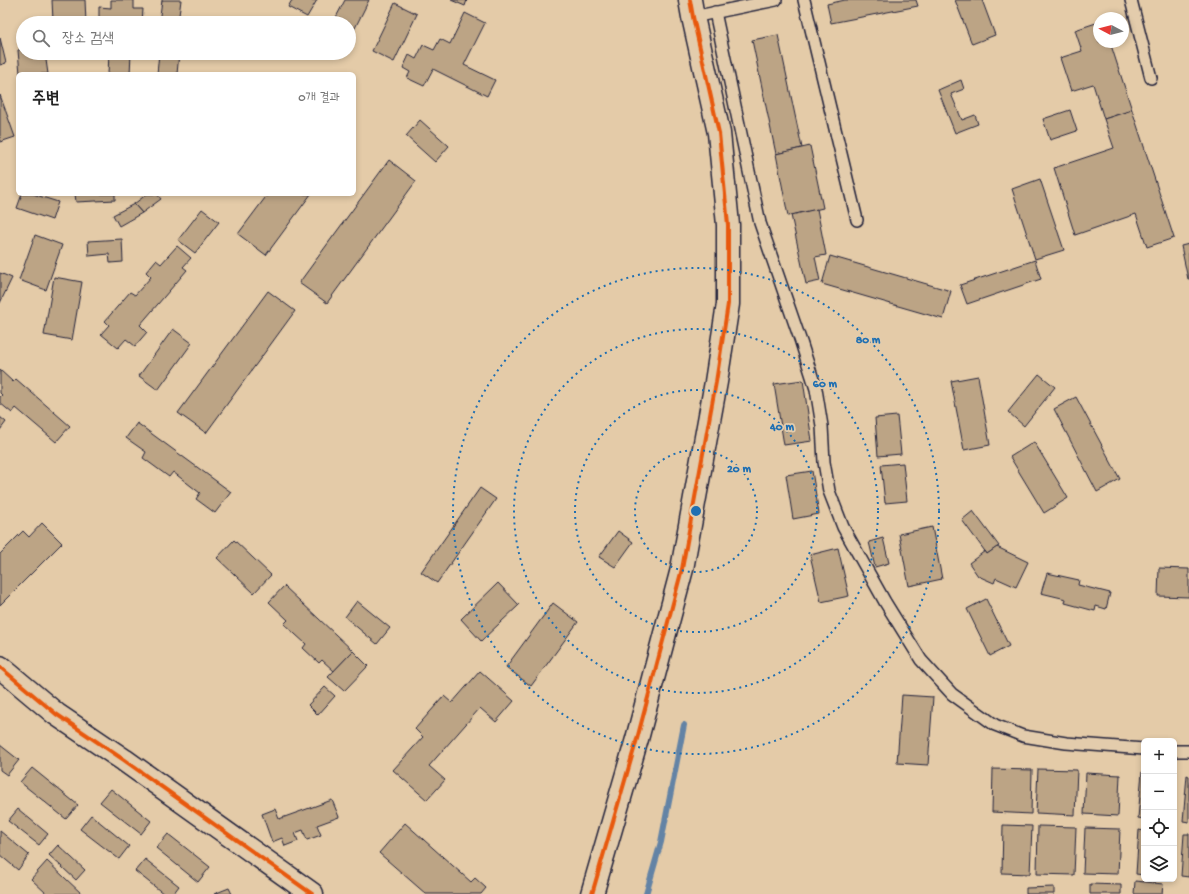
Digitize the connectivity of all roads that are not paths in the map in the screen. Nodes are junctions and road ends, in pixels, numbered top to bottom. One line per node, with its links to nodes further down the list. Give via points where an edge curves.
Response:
1 (776, 0): 5 (lane)
2 (804, 0): 7 (lane)
3 (1130, 0): 6 (lane)
4 (691, 8): 5 (lane); 13 (street, via 719,133 728,225 728,304 682,569)
5 (715, 12): 9 (lane, via 760,223 816,389 829,491 843,528 885,602 921,660 952,694 995,725 1023,736)
6 (1151, 78)
7 (857, 220)
8 (0, 667): 12 (street, via 56,714)
9 (1141, 749)
10 (1177, 751): 11 (lane)
11 (1189, 751)
12 (312, 894)
13 (592, 894)

